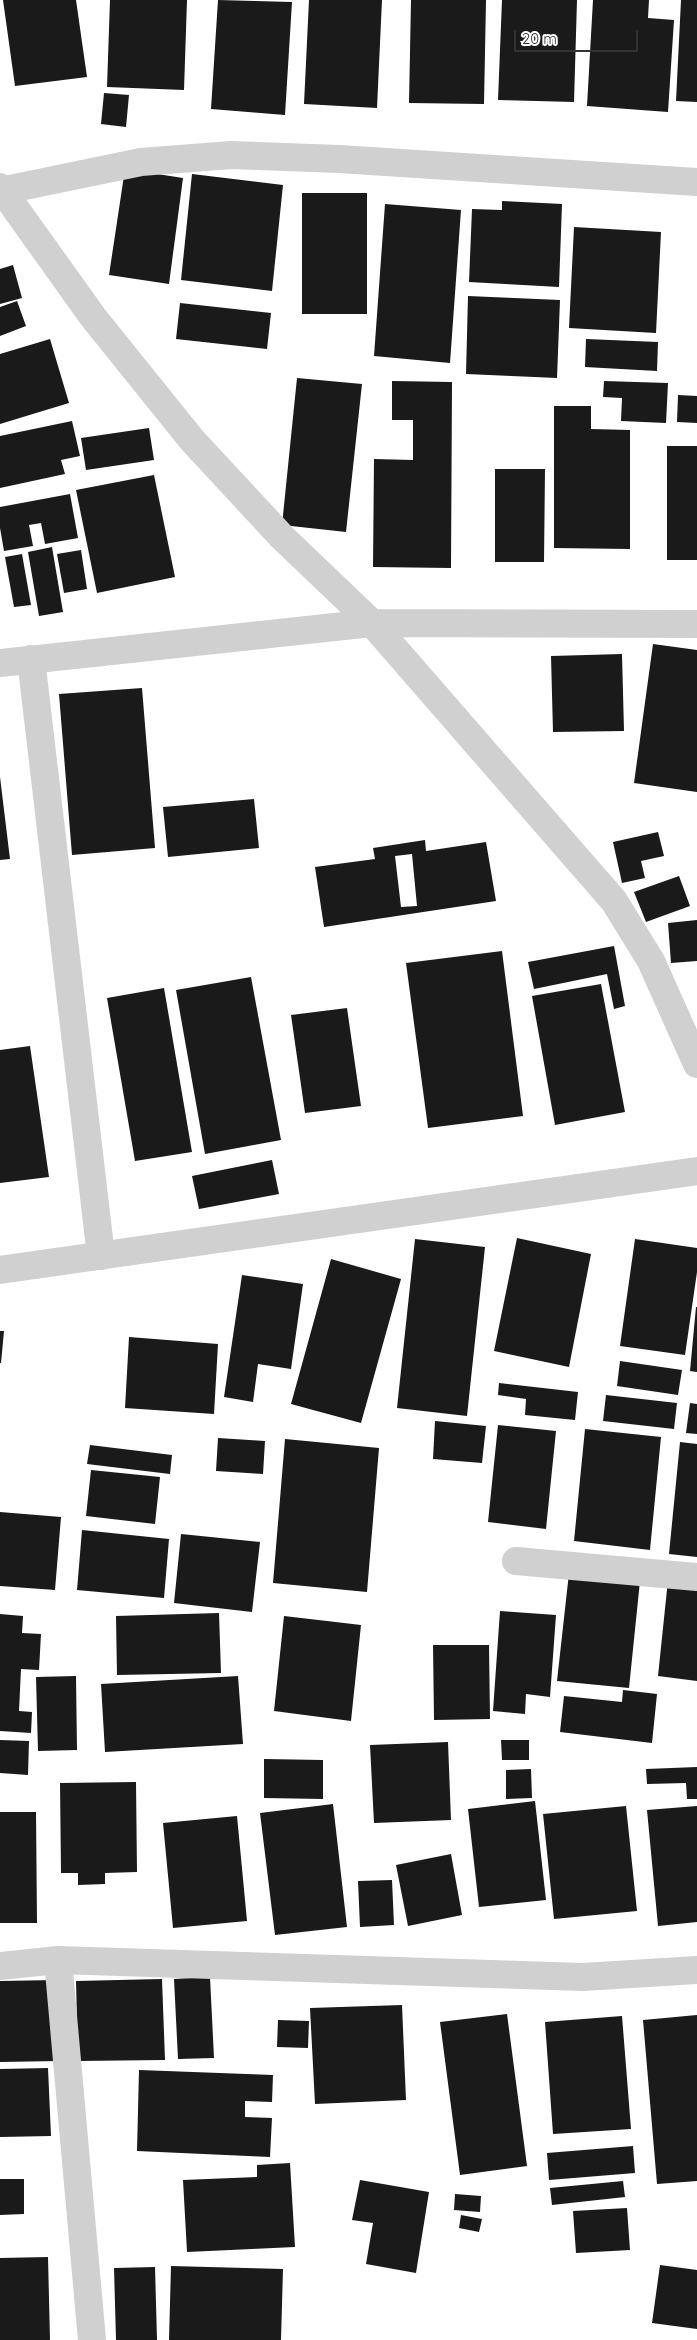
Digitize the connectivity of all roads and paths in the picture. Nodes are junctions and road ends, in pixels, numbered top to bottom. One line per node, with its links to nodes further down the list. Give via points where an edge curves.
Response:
1 (697, 182): 2 (street, via 231,155 141,162)
2 (1, 190): 3 (street, via 93,317 192,440 282,537)
3 (372, 623): 4 (street); 5 (street); 7 (street, via 614,902 651,961)
4 (697, 624)
5 (31, 659): 6 (street); 9 (street)
6 (0, 663)
7 (697, 1064)
8 (697, 1171): 9 (street)
9 (101, 1256): 10 (street)
10 (0, 1270)
11 (516, 1561): 12 (street)
12 (697, 1577)
13 (58, 1960): 14 (street); 15 (street, via 583,1977); 16 (street)
14 (0, 1966)
15 (697, 1970)
16 (92, 2340)

